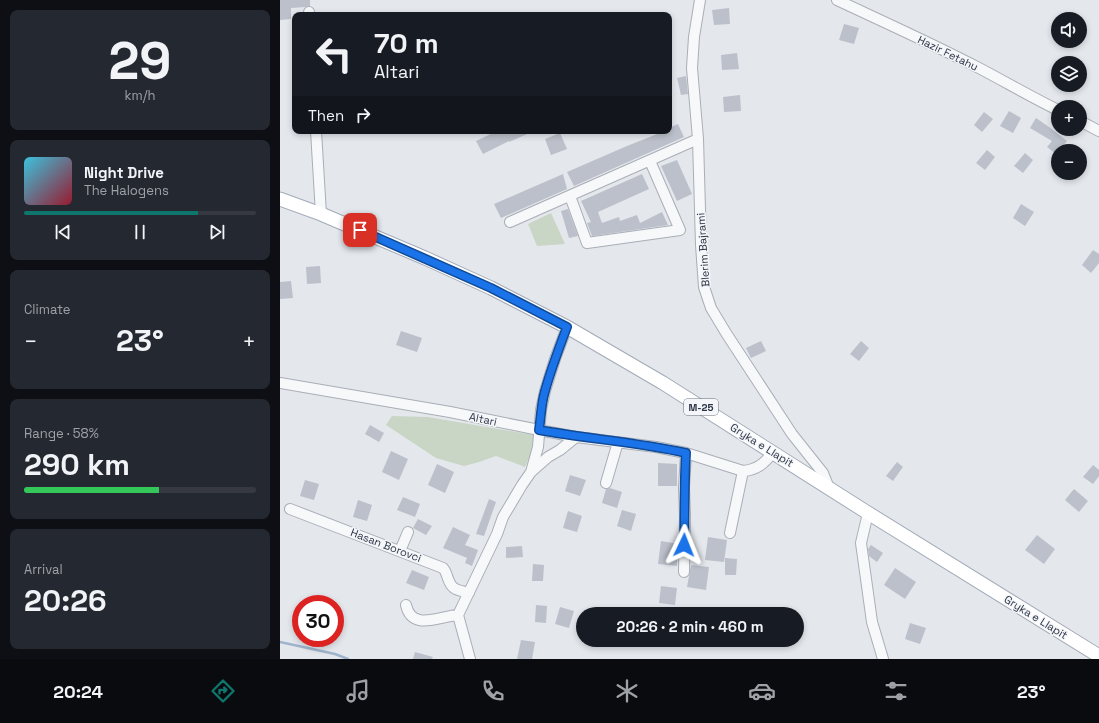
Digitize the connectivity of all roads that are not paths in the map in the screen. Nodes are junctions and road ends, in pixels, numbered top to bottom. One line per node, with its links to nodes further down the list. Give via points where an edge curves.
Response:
1 (700, 0): 7 (street, Blerim Bajrami, via 692,68)
2 (837, 0): 3 (street, Hazir Fetahu, via 978,67)
3 (1051, 106)
4 (1087, 125): 5 (street)
5 (1099, 131)
6 (316, 134): 11 (street)
7 (698, 139): 8 (street); 23 (street, Blerim Bajrami, via 702,275 708,299 792,434 823,473)
8 (650, 161): 9 (street); 9 (street, via 680,230 587,243)
9 (570, 196): 12 (street)
10 (280, 199): 11 (main road, Gryka e Llapit / M-25)
11 (321, 214): 13 (main road, Gryka e Llapit / M-25, via 491,288)
12 (510, 222)
13 (567, 327): 15 (street, via 544,391); 18 (main road, Gryka e Llapit / M-25)
14 (280, 383): 15 (street, Altari)
15 (539, 430): 16 (street, Altari); 20 (street, via 538,447)
16 (576, 437): 17 (street, Altari); 20 (street)
17 (618, 442): 19 (street, Altari); 22 (street)
18 (773, 452): 21 (street, via 759,467); 23 (main road, Gryka e Llapit / M-25)
19 (686, 453): 21 (street, Altari); 29 (street)
20 (531, 472): 30 (street, via 503,517)
21 (743, 472): 27 (street)
22 (606, 483)
23 (829, 488): 25 (main road, Gryka e Llapit / M-25)
24 (290, 509): 28 (street, Hasan Borovci)
25 (868, 513): 33 (main road, Gryka e Llapit / M-25); 35 (street, via 861,543 872,622)
26 (408, 532): 28 (street)
27 (730, 533)
28 (400, 551): 30 (street, Hasan Borovci, via 443,568 452,586)
29 (684, 572)
30 (469, 593): 32 (street)
31 (406, 605): 32 (street, via 410,616 420,620)
32 (458, 615): 34 (street)
33 (1099, 656)
34 (470, 659)
35 (883, 659)

